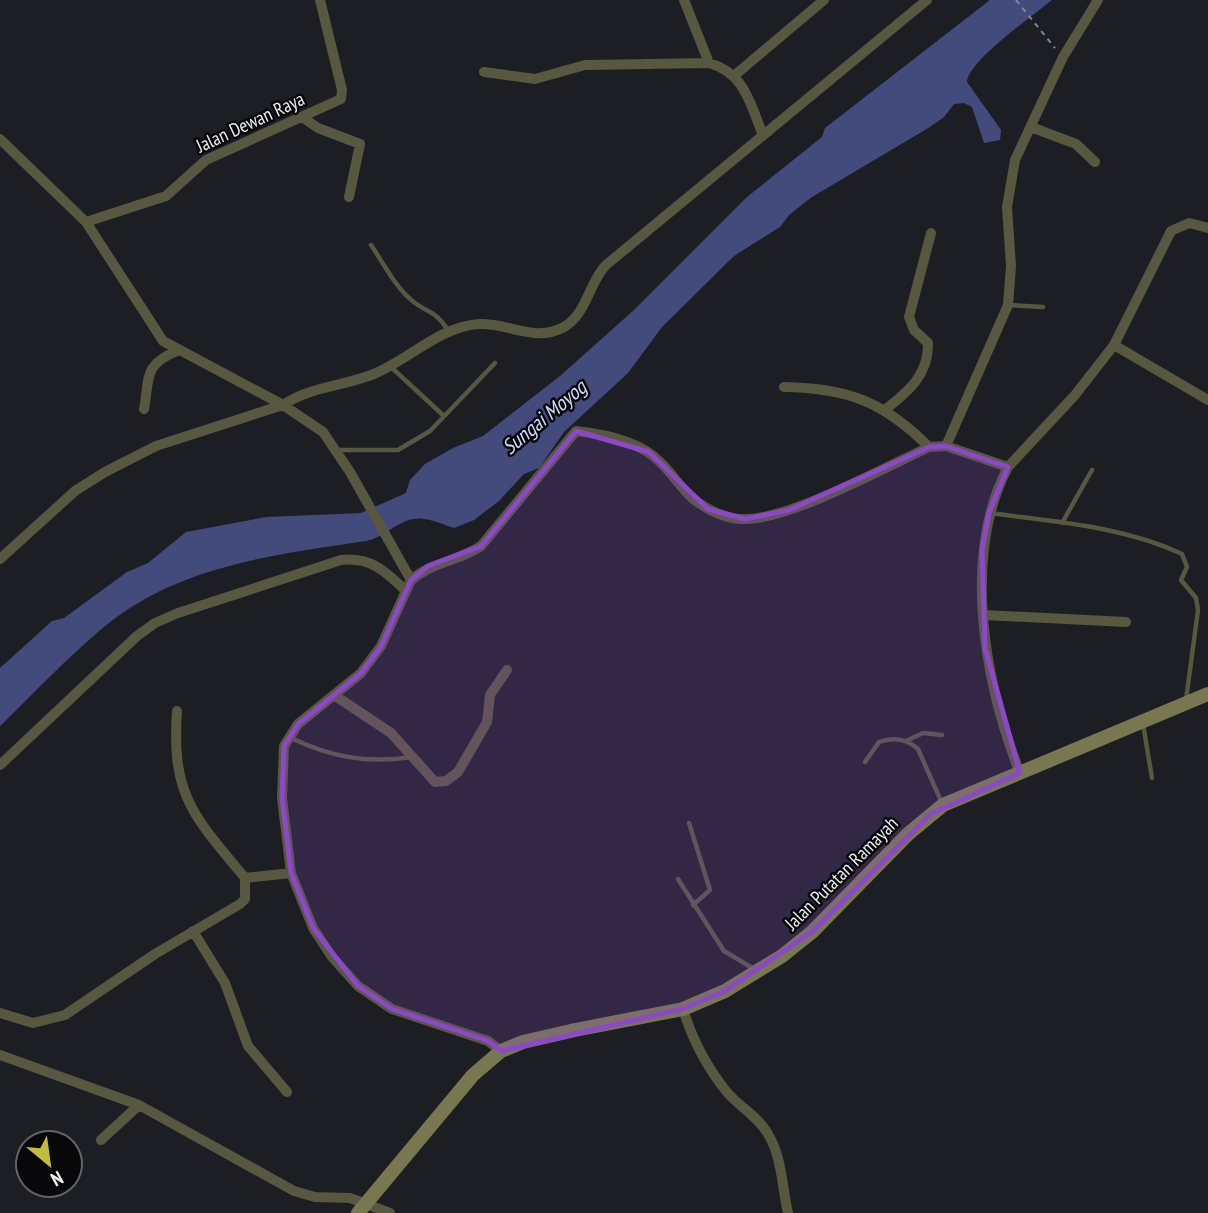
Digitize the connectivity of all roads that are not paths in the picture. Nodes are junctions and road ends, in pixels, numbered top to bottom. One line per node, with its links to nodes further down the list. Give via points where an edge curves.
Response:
1 (320, 0): 9 (street, Jalan Dewan Raya, via 343,94)
2 (684, 0): 6 (street)
3 (824, 0): 8 (street)
4 (927, 0): 11 (street)
5 (1098, 0): 10 (street, via 1063,57)
6 (709, 63): 7 (street, via 585,65 535,79); 8 (street)
7 (484, 72)
8 (735, 75): 11 (street)
9 (302, 117): 14 (street, via 360,144); 15 (street, Jalan Dewan Raya, via 206,160 166,196)
10 (1031, 127): 13 (street, via 1076,144); 19 (street, via 1015,160 1009,191)
11 (763, 135): 21 (street, via 606,265 579,312 564,327 535,334 481,324)
12 (0, 139): 15 (street)
13 (1095, 162)
14 (349, 197)
15 (86, 222): 23 (street, via 154,331)
16 (1208, 229): 22 (street, via 1189,223 1171,231)
17 (931, 233): 30 (street, via 909,317 914,330 928,343 927,361 914,385)
18 (371, 245): 21 (lane, via 395,281 415,303 436,313)
19 (1007, 305): 20 (lane); 32 (street)
20 (1043, 307)
21 (448, 331): 25 (street)
22 (1114, 345): 27 (street); 35 (street)
23 (177, 351): 28 (street); 29 (street, via 150,368)
24 (495, 363): 31 (lane)
25 (391, 367): 28 (street, via 354,382 298,395); 31 (lane)
26 (784, 387): 30 (street, via 833,391)
27 (1208, 400)
28 (283, 405): 34 (street, via 323,432); 39 (street, via 156,446 104,472 75,491)
29 (144, 409)
30 (886, 409): 33 (street)
31 (444, 416): 34 (lane, via 430,431 398,450)
32 (946, 446): 33 (street); 35 (street)
33 (929, 447): 40 (street, via 789,510 745,519 725,517 700,503 649,452 576,431 481,546 428,566)
34 (337, 450): 40 (street)
35 (1008, 467): 37 (street)
36 (1092, 470): 38 (lane)
37 (989, 513): 38 (lane); 42 (street, via 982,551)
38 (1062, 523): 47 (lane, via 1107,530 1182,554 1187,566 1181,580 1196,598 1198,610)
39 (0, 559)
40 (411, 580): 41 (street)
41 (405, 590): 46 (street, via 381,646 361,673); 55 (street, via 371,562 357,558 166,618 137,636)
42 (984, 615): 43 (street); 56 (street, via 985,648)
43 (1126, 622)
44 (507, 670): 53 (street, via 490,695 487,722 452,779 435,782)
45 (1208, 694): 47 (main road, Jalan Putatan Ramayah)
46 (334, 695): 51 (street); 53 (street, via 391,733)
47 (1185, 705): 49 (main road, Jalan Putatan Ramayah)
48 (177, 711): 61 (street, via 178,778 192,813)
49 (1143, 723): 56 (main road, Jalan Putatan Ramayah); 57 (lane)
50 (942, 735): 52 (lane, via 923,733)
51 (288, 737): 53 (lane, via 348,759); 60 (street, via 282,759 282,798)
52 (906, 741): 54 (lane, via 879,742); 58 (lane, via 918,749)
53 (413, 757)
54 (865, 762)
55 (0, 765)
56 (1020, 774): 58 (main road, Jalan Putatan Ramayah)
57 (1152, 778)
58 (943, 805): 65 (main road, Jalan Putatan Ramayah, via 908,834 812,932)
59 (689, 823): 63 (lane, via 710,890)
60 (290, 873): 61 (street); 68 (street, via 313,928 358,986 392,1009 488,1041)
61 (245, 878): 64 (street, via 245,899)
62 (678, 880): 63 (lane)
63 (694, 905): 65 (lane, via 724,951)
64 (193, 931): 67 (street, via 65,1015 33,1023); 70 (street, via 225,983 248,1046)
65 (758, 971): 66 (main road, Jalan Putatan Ramayah)
66 (682, 1009): 68 (main road, Jalan Putatan Ramayah, via 523,1042); 75 (street, via 702,1055 727,1093 769,1135)
67 (0, 1013)
68 (501, 1051): 73 (main road, Jalan Putatan Ramayah, via 473,1075)
69 (0, 1055): 71 (street)
70 (287, 1092)
71 (139, 1105): 72 (street); 73 (street, via 294,1191 350,1198)
72 (101, 1140)
73 (363, 1208): 74 (street)
74 (390, 1213)
75 (788, 1213)

